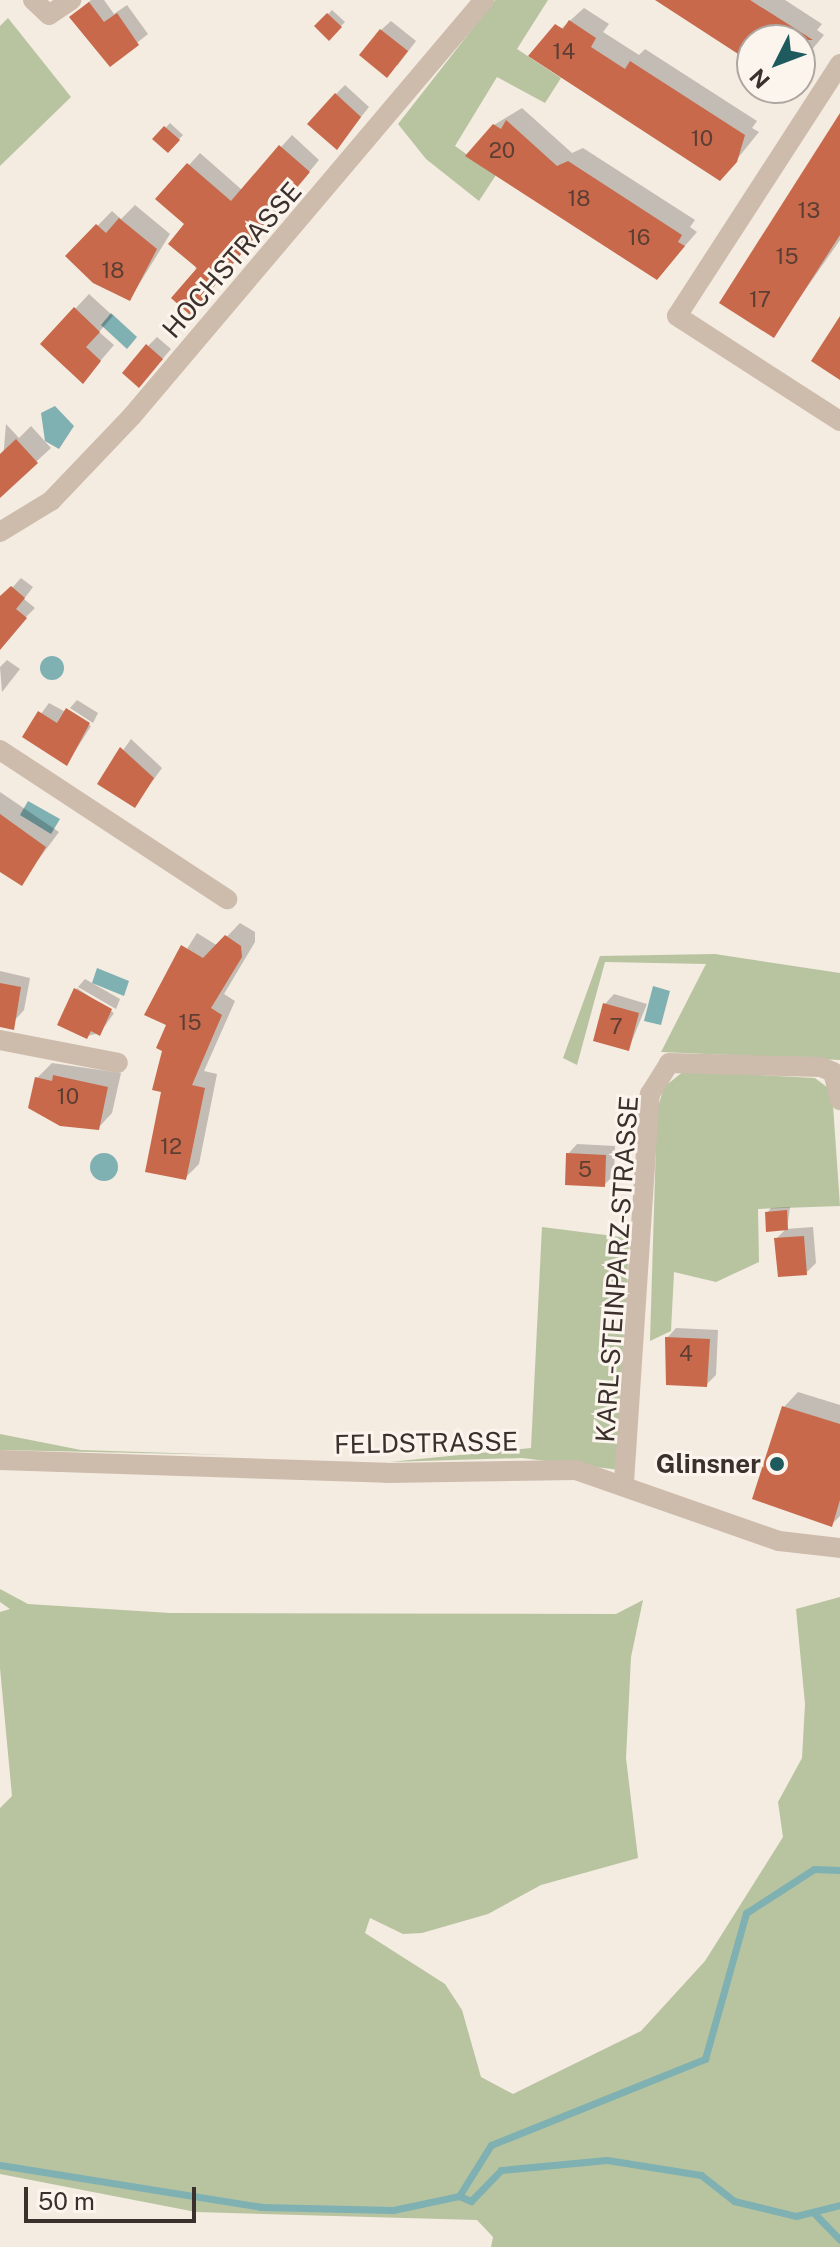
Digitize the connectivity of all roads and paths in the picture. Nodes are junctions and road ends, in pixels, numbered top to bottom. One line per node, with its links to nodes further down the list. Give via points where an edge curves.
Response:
1 (33, 0): 2 (street, via 49,15)
2 (71, 0)
3 (484, 0): 6 (street, HOCHSTRASSE, via 132,416 51,501)
4 (840, 64): 5 (street, via 677,316)
5 (840, 421)
6 (0, 532)
7 (0, 750): 8 (street)
8 (227, 899)
9 (0, 1040): 10 (street)
10 (118, 1063)
11 (840, 1100): 13 (street, KARL-STEINPARZ-STRASSE, via 833,1072 821,1067 669,1063 650,1094)
12 (0, 1460): 13 (street, FELDSTRASSE, via 387,1473 545,1468)
13 (624, 1482): 14 (street, FELDSTRASSE, via 779,1541)
14 (840, 1548)

